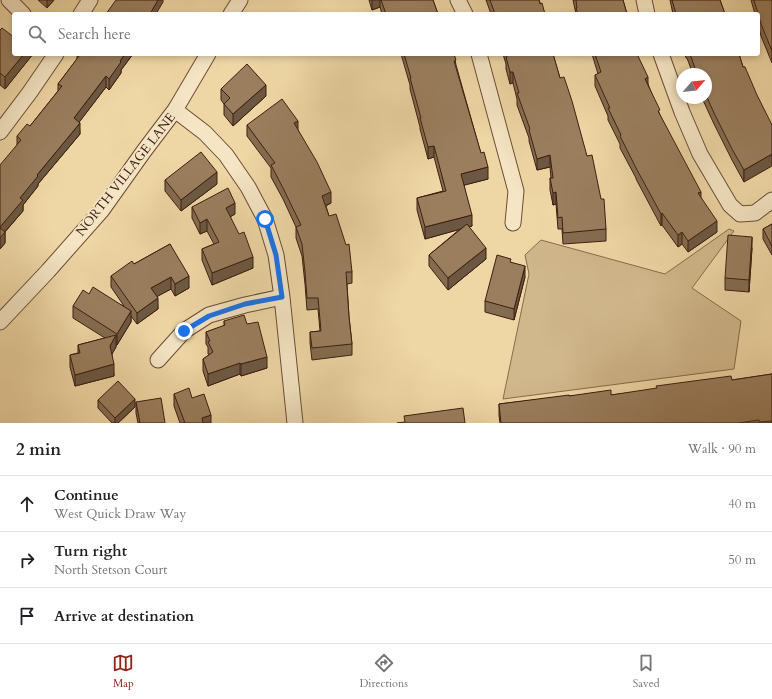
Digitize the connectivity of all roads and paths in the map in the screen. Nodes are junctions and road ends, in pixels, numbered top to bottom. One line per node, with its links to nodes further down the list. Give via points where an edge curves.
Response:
1 (9, 0): 5 (street)
2 (90, 0): 6 (street)
3 (458, 0): 7 (street)
4 (644, 0): 8 (street)
5 (21, 12)
6 (82, 12)
7 (464, 12)
8 (647, 12)
9 (55, 56): 14 (street)
10 (207, 56): 13 (street, NORTH VILLAGE LANE)
11 (480, 56): 16 (street, via 516,191)
12 (662, 56): 15 (street, via 700,154 730,205 740,214 754,212)
13 (175, 110): 17 (street, via 205,133 226,155 248,187 265,219 276,255); 18 (street, NORTH VILLAGE LANE, via 102,210)
14 (0, 132)
15 (772, 200)
16 (513, 223)
17 (282, 297): 19 (street, via 245,304 209,316 184,331); 20 (street)
18 (0, 322)
19 (158, 360)
20 (295, 423)

